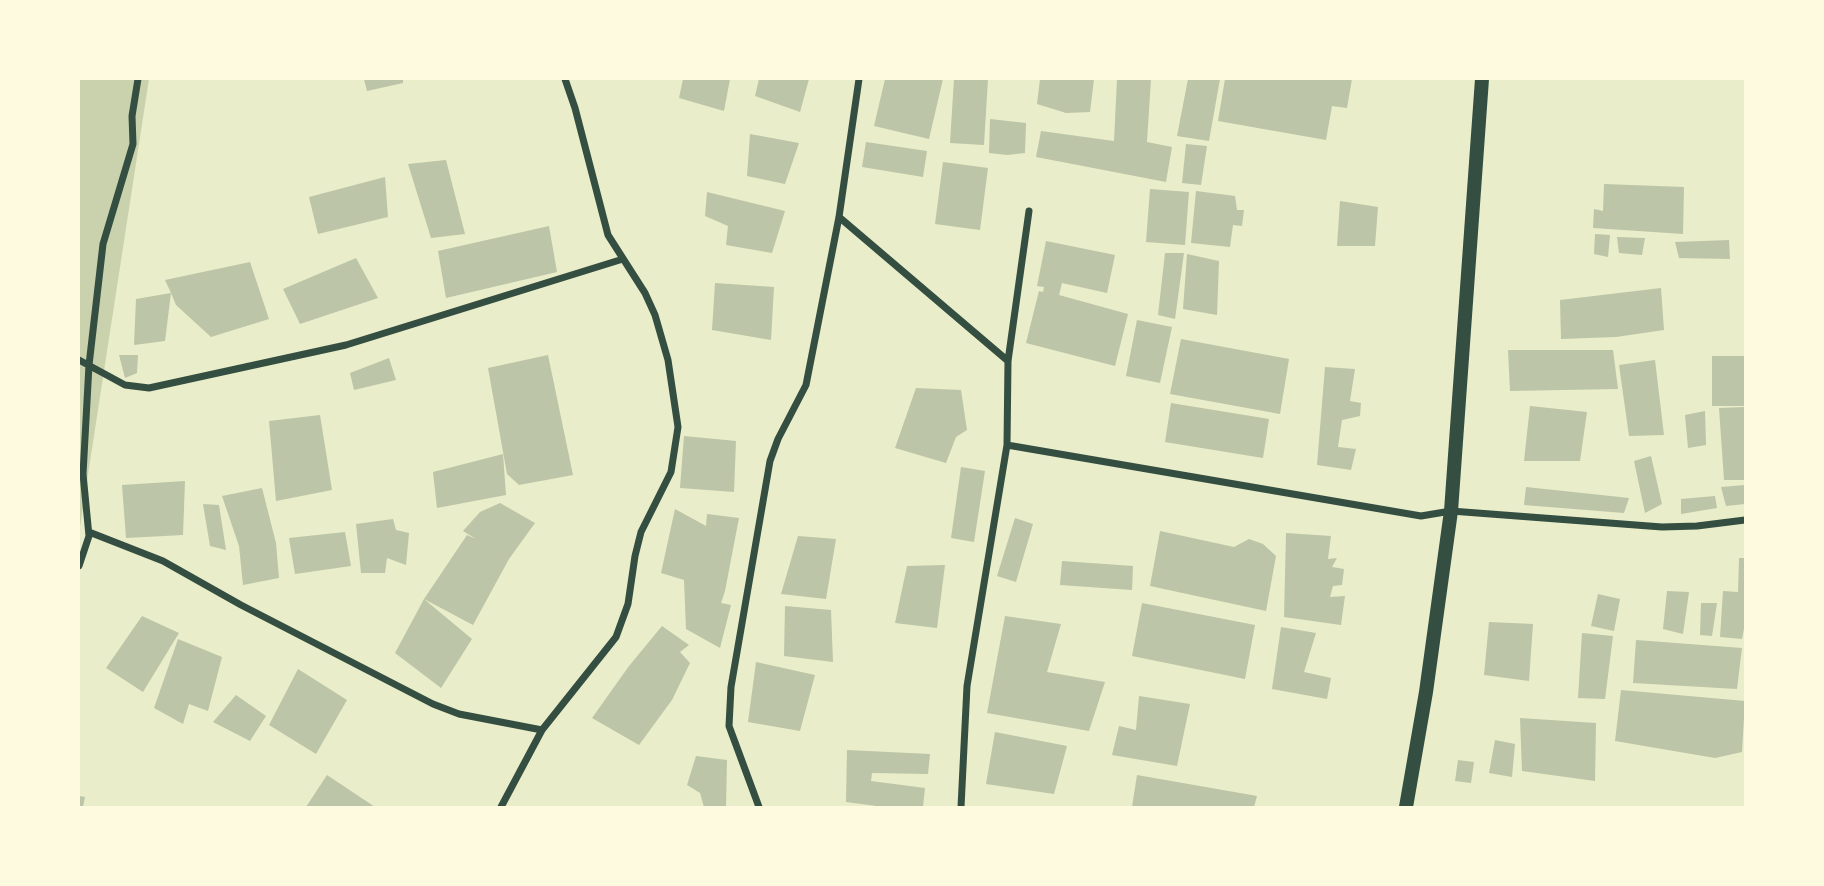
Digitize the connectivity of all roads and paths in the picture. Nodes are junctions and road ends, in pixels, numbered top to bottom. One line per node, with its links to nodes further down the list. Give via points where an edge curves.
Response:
1 (138, 79): 10 (street, via 133,144 103,244)
2 (565, 79): 7 (street, via 608,234)
3 (859, 79): 6 (street)
4 (1482, 79): 12 (main road)
5 (1030, 211): 9 (street)
6 (839, 217): 9 (street); 18 (street, via 806,385 770,461 731,687 729,726)
7 (623, 259): 10 (street, via 346,345 149,388 125,386); 16 (street, via 655,315 668,360 678,426 675,452 662,495 641,532 628,604 616,636)
8 (79, 360): 10 (street)
9 (1009, 361): 11 (street)
10 (89, 365): 14 (street, via 83,474)
11 (1007, 445): 12 (street, via 1421,516); 19 (street, via 967,687)
12 (1451, 511): 13 (street, via 1662,527); 20 (main road)
13 (1745, 520)
14 (89, 532): 15 (street); 16 (street, via 163,561 433,704 459,714)
15 (79, 566)
16 (542, 730): 17 (street)
17 (501, 807)
18 (758, 807)
19 (961, 807)
20 (1406, 807)

